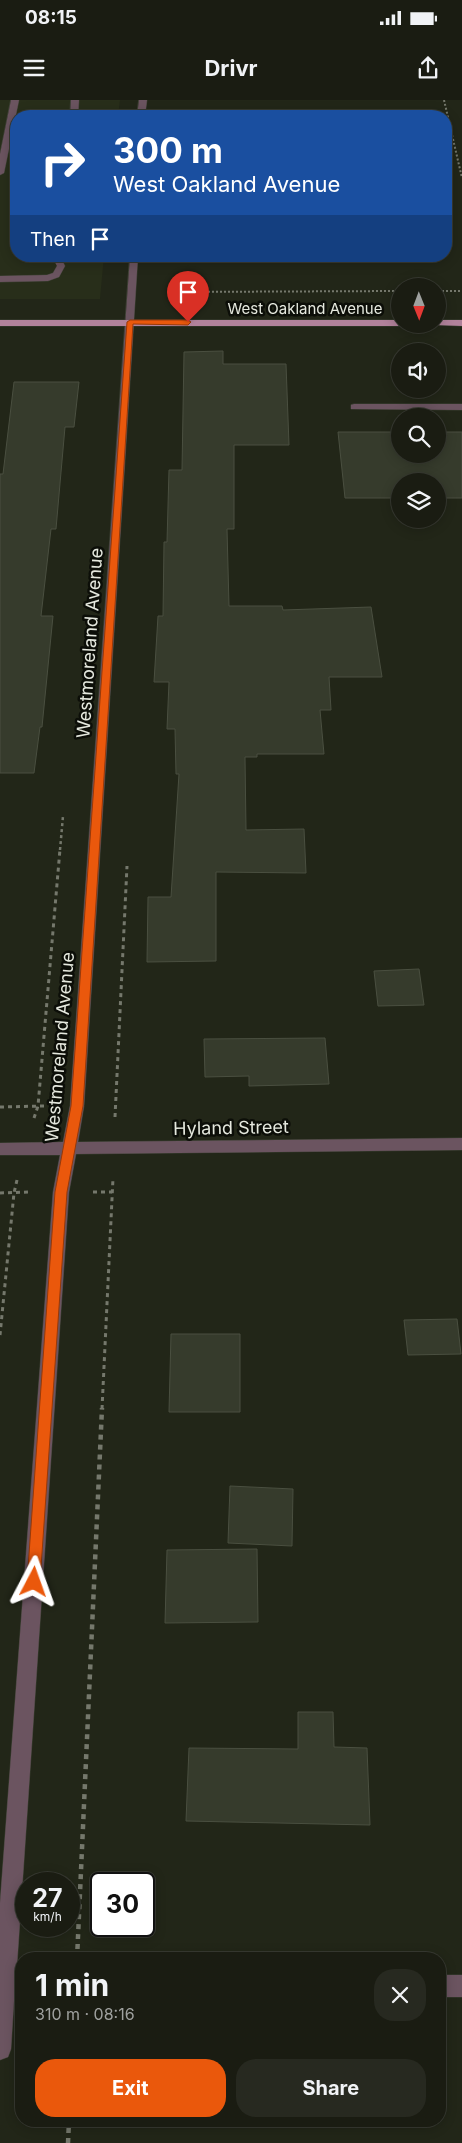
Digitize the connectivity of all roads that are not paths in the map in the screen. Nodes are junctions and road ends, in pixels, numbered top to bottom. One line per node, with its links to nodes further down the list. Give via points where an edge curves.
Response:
1 (10, 120): 2 (street)
2 (2, 147): 3 (street)
3 (0, 173)
4 (59, 262): 6 (street, via 61,266 56,275 48,278)
5 (134, 262): 7 (street, Westmoreland Avenue)
6 (0, 278)
7 (130, 322): 8 (main road, West Oakland Avenue); 9 (main road, West Oakland Avenue); 15 (street, Westmoreland Avenue, via 78,1096)
8 (0, 323)
9 (391, 323)
10 (446, 323): 11 (main road)
11 (462, 323)
12 (354, 407): 13 (street)
13 (462, 407)
14 (462, 1144): 15 (street, Hyland Street)
15 (70, 1148): 16 (street, Hyland Street); 19 (street, Westmoreland Avenue, via 61,1192)
16 (0, 1149)
17 (446, 1986): 18 (street)
18 (462, 1986)
19 (8, 1991): 20 (street, Westmoreland Avenue)
20 (0, 2049)

